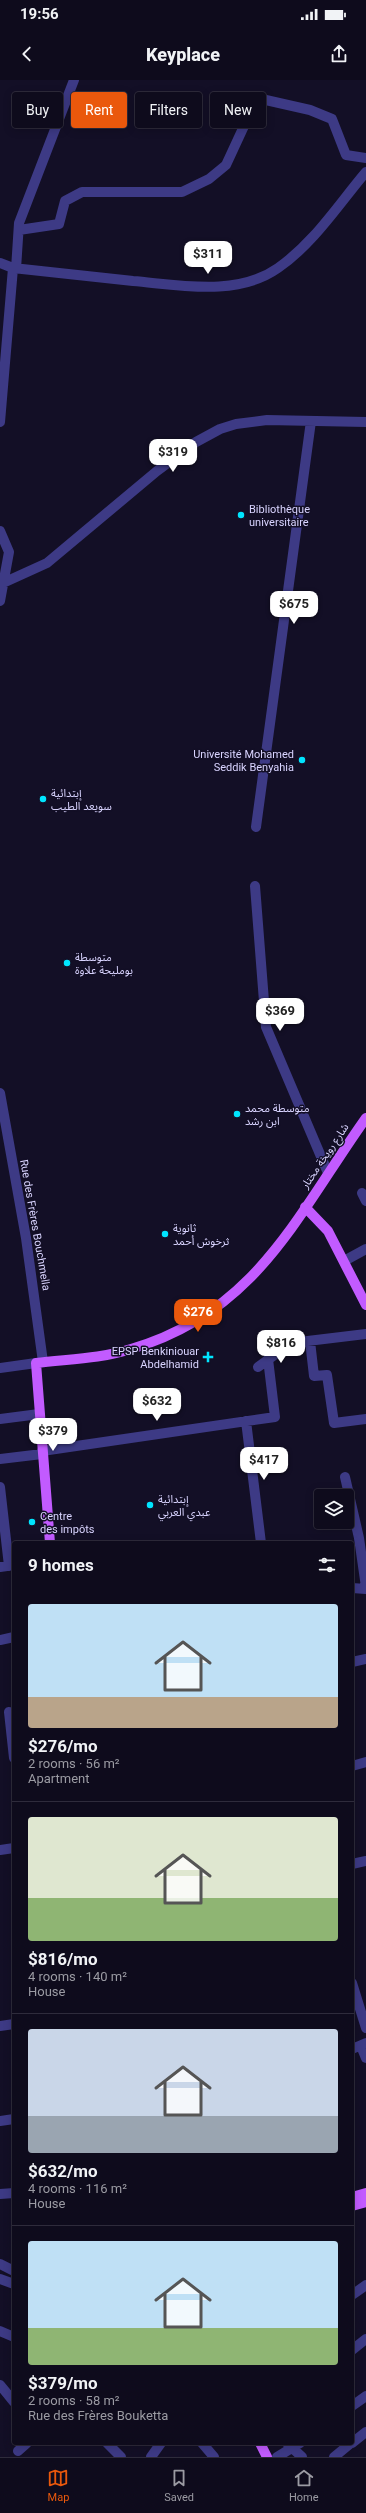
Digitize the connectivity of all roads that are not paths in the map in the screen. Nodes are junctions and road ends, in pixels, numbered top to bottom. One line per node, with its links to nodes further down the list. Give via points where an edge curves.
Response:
1 (70, 82): 4 (street, via 19,223)
2 (366, 158): 4 (street, via 346,155 332,119 310,110 257,98 226,165 209,179 182,192 82,192 65,202 59,224)
3 (366, 172): 6 (street, via 320,228 293,256 274,271 244,282 198,286)
4 (19, 230): 6 (street)
5 (0, 263): 6 (street)
6 (15, 269): 7 (street)
7 (4, 322): 9 (street)
8 (311, 421): 10 (street); 12 (street, via 252,421 229,425 210,433 157,471 48,563); 14 (street)
9 (0, 422)
10 (366, 422)
11 (0, 531): 12 (street, via 9,552)
12 (3, 583): 13 (street)
13 (0, 601)
14 (256, 827)
15 (255, 886): 18 (street, via 266,1027)
16 (0, 1093): 27 (street, Rue des Frères Bouchmella, via 26,1238)
17 (366, 1118): 18 (main road, شارع رويخة مختار)
18 (328, 1173): 19 (main road, شارع رويخة مختار)
19 (305, 1207): 21 (main road, via 328,1231); 27 (main road, شارع رويخة مختار, via 260,1270 237,1291 195,1322 162,1339 131,1350)
20 (366, 1249): 21 (street)
21 (344, 1261): 22 (main road)
22 (362, 1292): 23 (main road)
23 (366, 1305)
24 (366, 1334): 25 (street)
25 (310, 1341): 26 (street, via 291,1343); 32 (street, via 314,1376 326,1375 334,1423)
26 (268, 1359): 28 (street); 33 (street, via 275,1417)
27 (39, 1363): 29 (street); 30 (main road)
28 (258, 1367)
29 (0, 1368)
30 (39, 1414): 31 (street); 34 (main road)
31 (0, 1419)
32 (366, 1419)
33 (246, 1421): 34 (street); 39 (street)
34 (42, 1453): 35 (street); 38 (main road)
35 (0, 1458)
36 (345, 1477): 42 (street, via 360,1538)
37 (0, 1488): 40 (street)
38 (50, 1541)
39 (261, 1541)
40 (8, 1566)
41 (354, 1588): 42 (street)
42 (366, 1588)
43 (12, 1637): 44 (street)
44 (0, 1640)
45 (366, 1659): 46 (street)
46 (354, 1662)
47 (8, 1712): 48 (street)
48 (12, 1743)
49 (366, 1762): 50 (street)
50 (354, 1765)
51 (12, 1848): 52 (street)
52 (0, 1850)
53 (366, 1861): 54 (street)
54 (354, 1864)
55 (354, 1990): 58 (street)
56 (12, 2024): 57 (street)
57 (0, 2026)
58 (366, 2028)
59 (360, 2046): 60 (street)
60 (366, 2058)
61 (12, 2120): 62 (street)
62 (0, 2121)
63 (12, 2193): 65 (street)
64 (366, 2193): 66 (main road)
65 (0, 2194)
66 (354, 2196)
67 (366, 2202): 68 (main road)
68 (354, 2205)
69 (0, 2264): 70 (street)
70 (12, 2270)
71 (0, 2279): 72 (street)
72 (12, 2283)
73 (366, 2285): 74 (street)
74 (354, 2294)
75 (0, 2331): 76 (street)
76 (12, 2335)
77 (366, 2340): 78 (street)
78 (354, 2349)
79 (0, 2385): 81 (street)
80 (366, 2396): 82 (street)
81 (12, 2400)
82 (354, 2405)
83 (366, 2432): 84 (street)
84 (354, 2441)
85 (25, 2445): 92 (street)
86 (109, 2445): 93 (street)
87 (160, 2445): 94 (street)
88 (204, 2445): 95 (street)
89 (261, 2445): 96 (main road)
90 (293, 2445): 97 (street); 98 (street)
91 (349, 2445): 99 (street)
92 (18, 2451)
93 (121, 2457)
94 (151, 2457)
95 (214, 2457)
96 (267, 2457)
97 (277, 2457)
98 (302, 2457)
99 (334, 2457)

